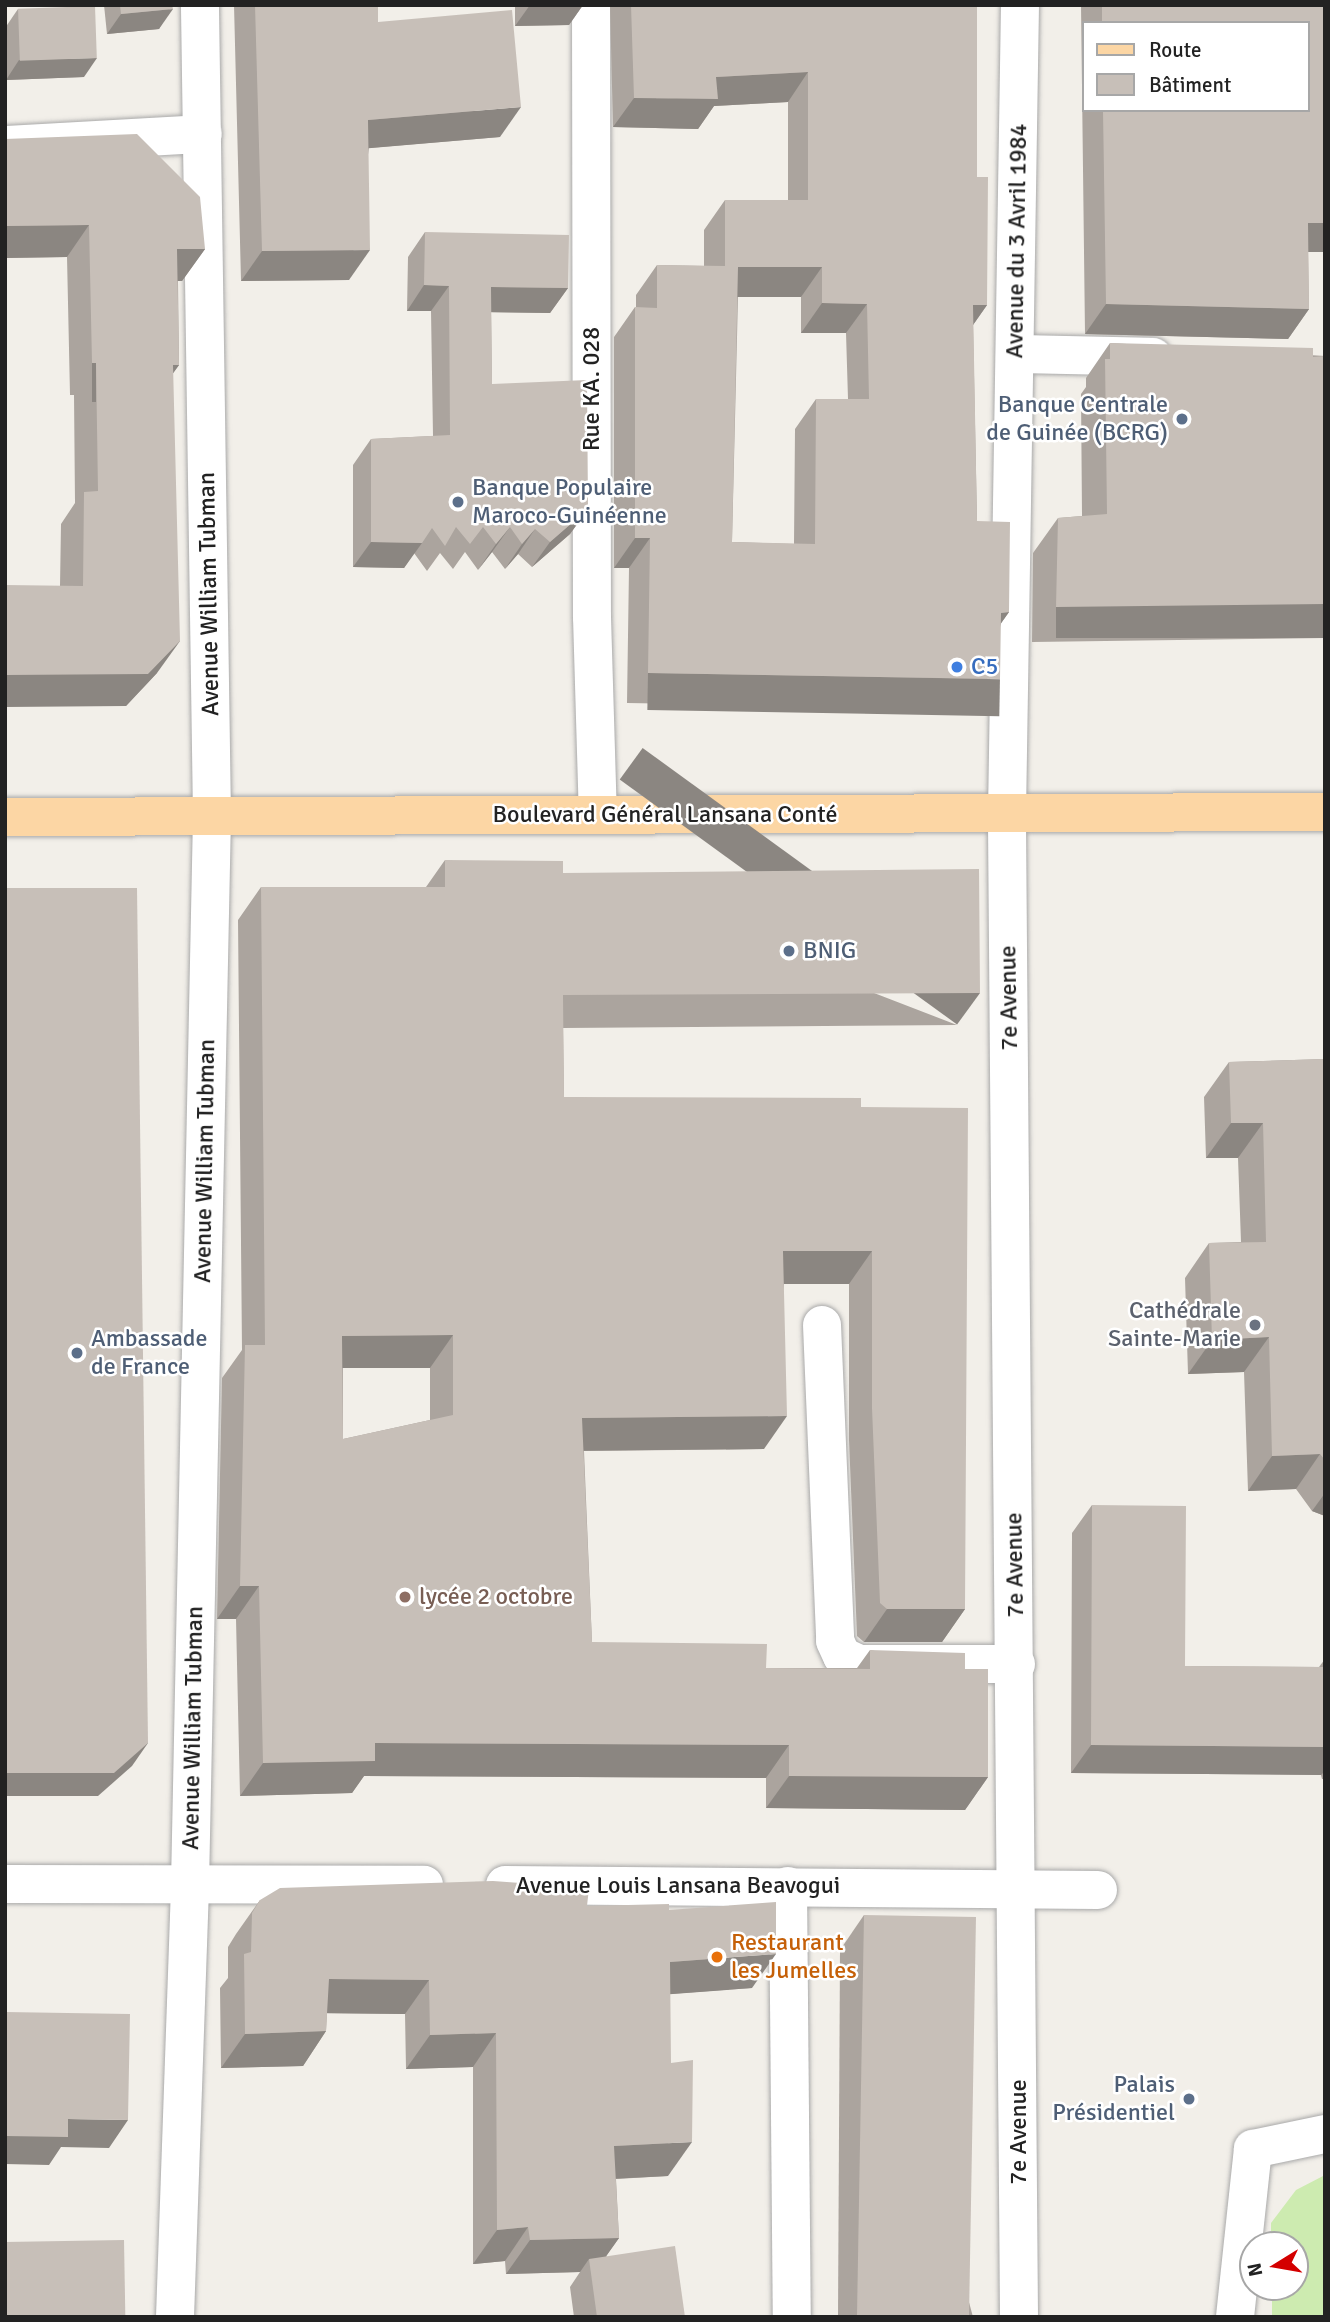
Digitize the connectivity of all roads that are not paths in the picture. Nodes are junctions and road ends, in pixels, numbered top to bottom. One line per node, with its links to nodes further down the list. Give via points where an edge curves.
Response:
1 (200, 5): 4 (street, Avenue William Tubman)
2 (591, 5): 10 (street, Rue KA. 028, via 592,617)
3 (1020, 5): 6 (street, Avenue du 3 Avril 1984)
4 (203, 134): 5 (street); 12 (street, Avenue William Tubman)
5 (5, 145)
6 (1015, 354): 7 (street); 9 (street, Avenue du 3 Avril 1984)
7 (1190, 358)
8 (1325, 812): 9 (main road, Boulevard Général Lansana Conté)
9 (1007, 814): 10 (main road, Boulevard Général Lansana Conté); 14 (street, 7e Avenue)
10 (598, 815): 12 (main road, Boulevard Général Lansana Conté)
11 (5, 817): 12 (main road, Boulevard Général Lansana Conté)
12 (212, 817): 16 (street, Avenue William Tubman)
13 (822, 1325): 14 (street, via 835,1641 842,1656 859,1664)
14 (1016, 1664): 18 (street, 7e Avenue)
15 (5, 1884): 16 (street, Avenue Louis Lansana Beavogui)
16 (190, 1884): 17 (street, Avenue Louis Lansana Beavogui); 21 (street, Avenue William Tubman)
17 (788, 1886): 18 (street, Avenue Louis Lansana Beavogui); 22 (street)
18 (1019, 1887): 19 (street, Avenue Louis Lansana Beavogui); 23 (street, 7e Avenue)
19 (1098, 1890)
20 (1325, 2134): 24 (street, via 1254,2149)
21 (175, 2317)
22 (792, 2317)
23 (1019, 2317)
24 (1235, 2317)

